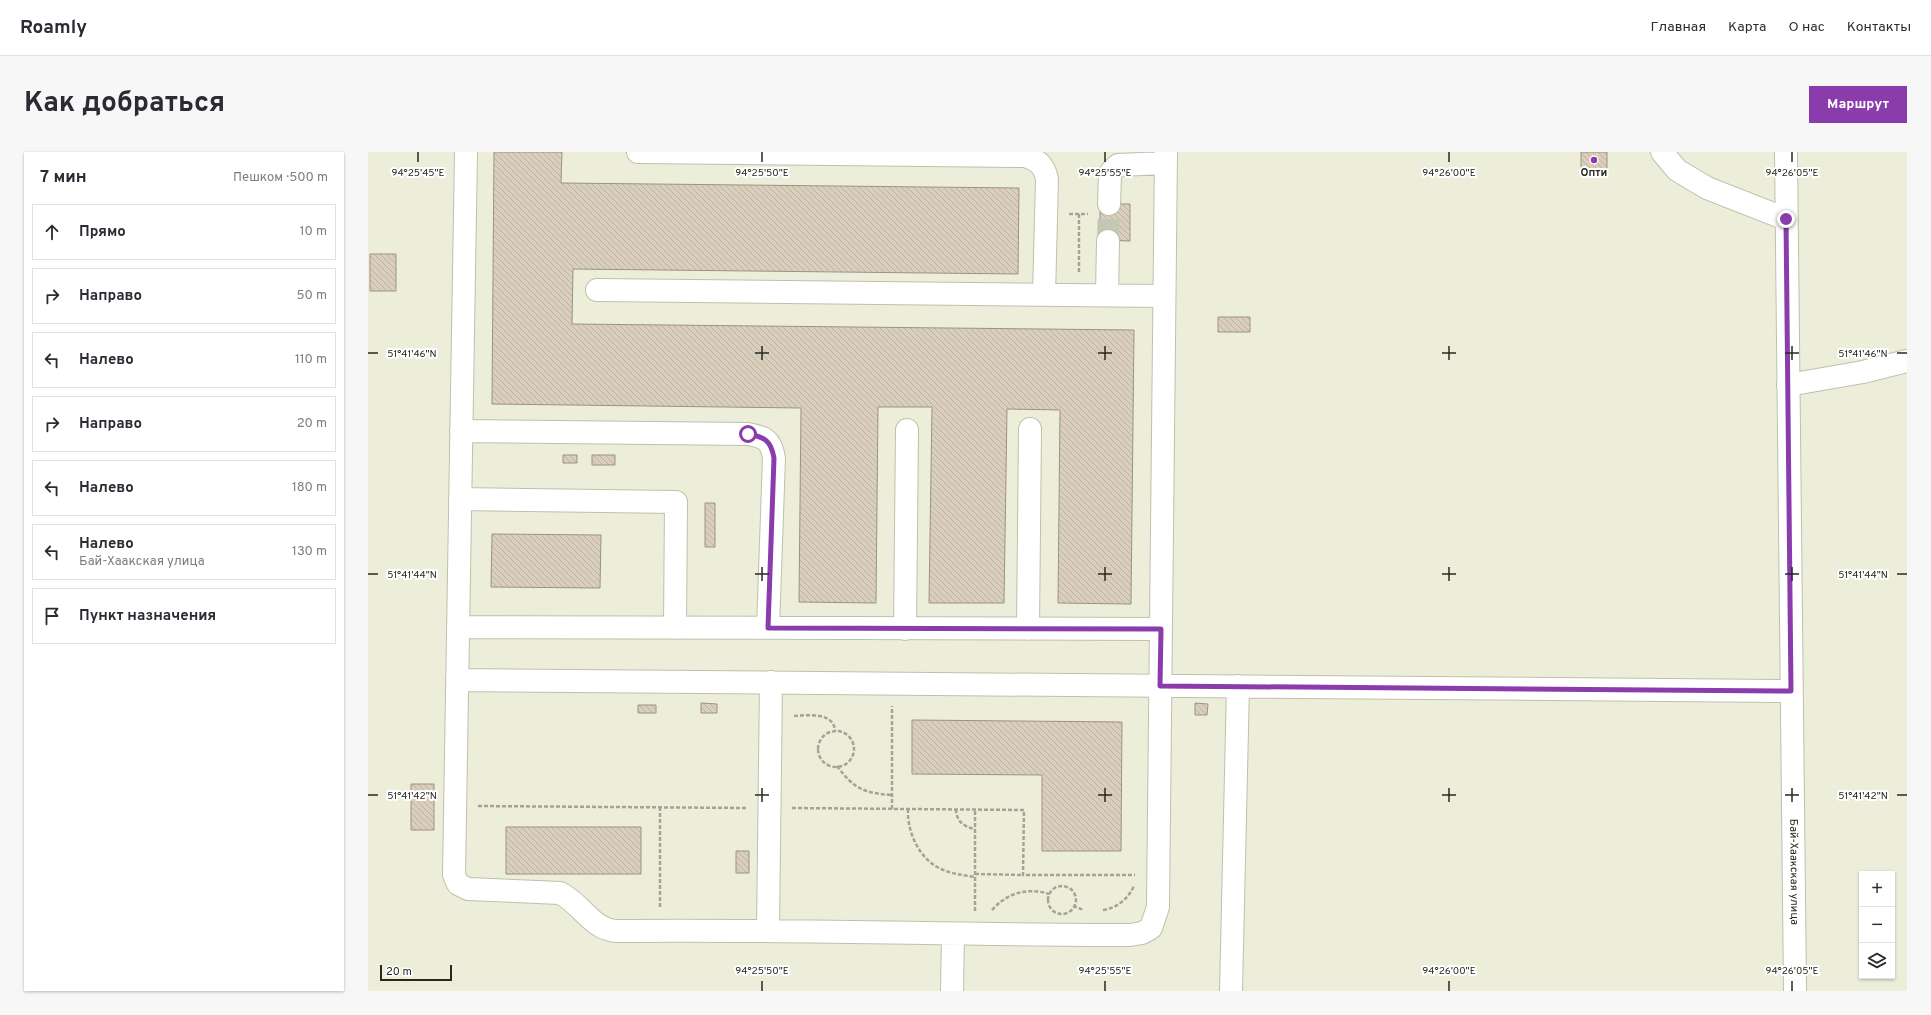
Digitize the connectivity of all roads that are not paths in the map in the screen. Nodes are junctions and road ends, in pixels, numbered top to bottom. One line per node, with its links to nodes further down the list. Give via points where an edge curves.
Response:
1 (466, 152): 17 (main road)
2 (638, 152): 10 (main road, via 1033,158 1041,163 1047,179)
3 (1662, 152): 7 (main road, via 1677,170 1707,188)
4 (1786, 152): 7 (main road, Бай-Хаакская улица)
5 (1166, 157): 6 (main road, via 1118,165 1110,176); 12 (main road)
6 (1109, 204)
7 (1786, 219): 14 (main road, Бай-Хаакская улица)
8 (1108, 241): 11 (main road)
9 (596, 290): 10 (main road)
10 (1044, 295): 11 (main road)
11 (1107, 295): 12 (main road)
12 (1164, 296): 24 (main road)
13 (1907, 360): 14 (main road, via 1863,372)
14 (1788, 385): 29 (main road, Бай-Хаакская улица)
15 (1030, 429): 23 (main road)
16 (907, 430): 22 (main road)
17 (461, 431): 18 (main road); 21 (main road, via 748,434 767,440 774,458)
18 (460, 499): 19 (main road); 20 (main road, via 676,502)
19 (458, 627): 20 (main road); 25 (main road)
20 (675, 628): 21 (main road)
21 (768, 628): 22 (main road)
22 (905, 629): 23 (main road)
23 (1028, 629): 24 (main road)
24 (1161, 629): 27 (main road)
25 (457, 680): 26 (main road); 30 (main road, via 454,875 458,884 463,888 554,892 569,898 606,929)
26 (771, 682): 27 (main road); 30 (main road)
27 (1160, 686): 28 (main road); 31 (main road, via 1149,875 1158,907 1151,928 1130,935)
28 (1238, 686): 29 (main road); 33 (main road)
29 (1791, 691): 34 (main road, Бай-Хаакская улица)
30 (768, 930): 31 (main road)
31 (964, 935): 32 (main road)
32 (952, 991)
33 (1231, 991)
34 (1795, 991)

